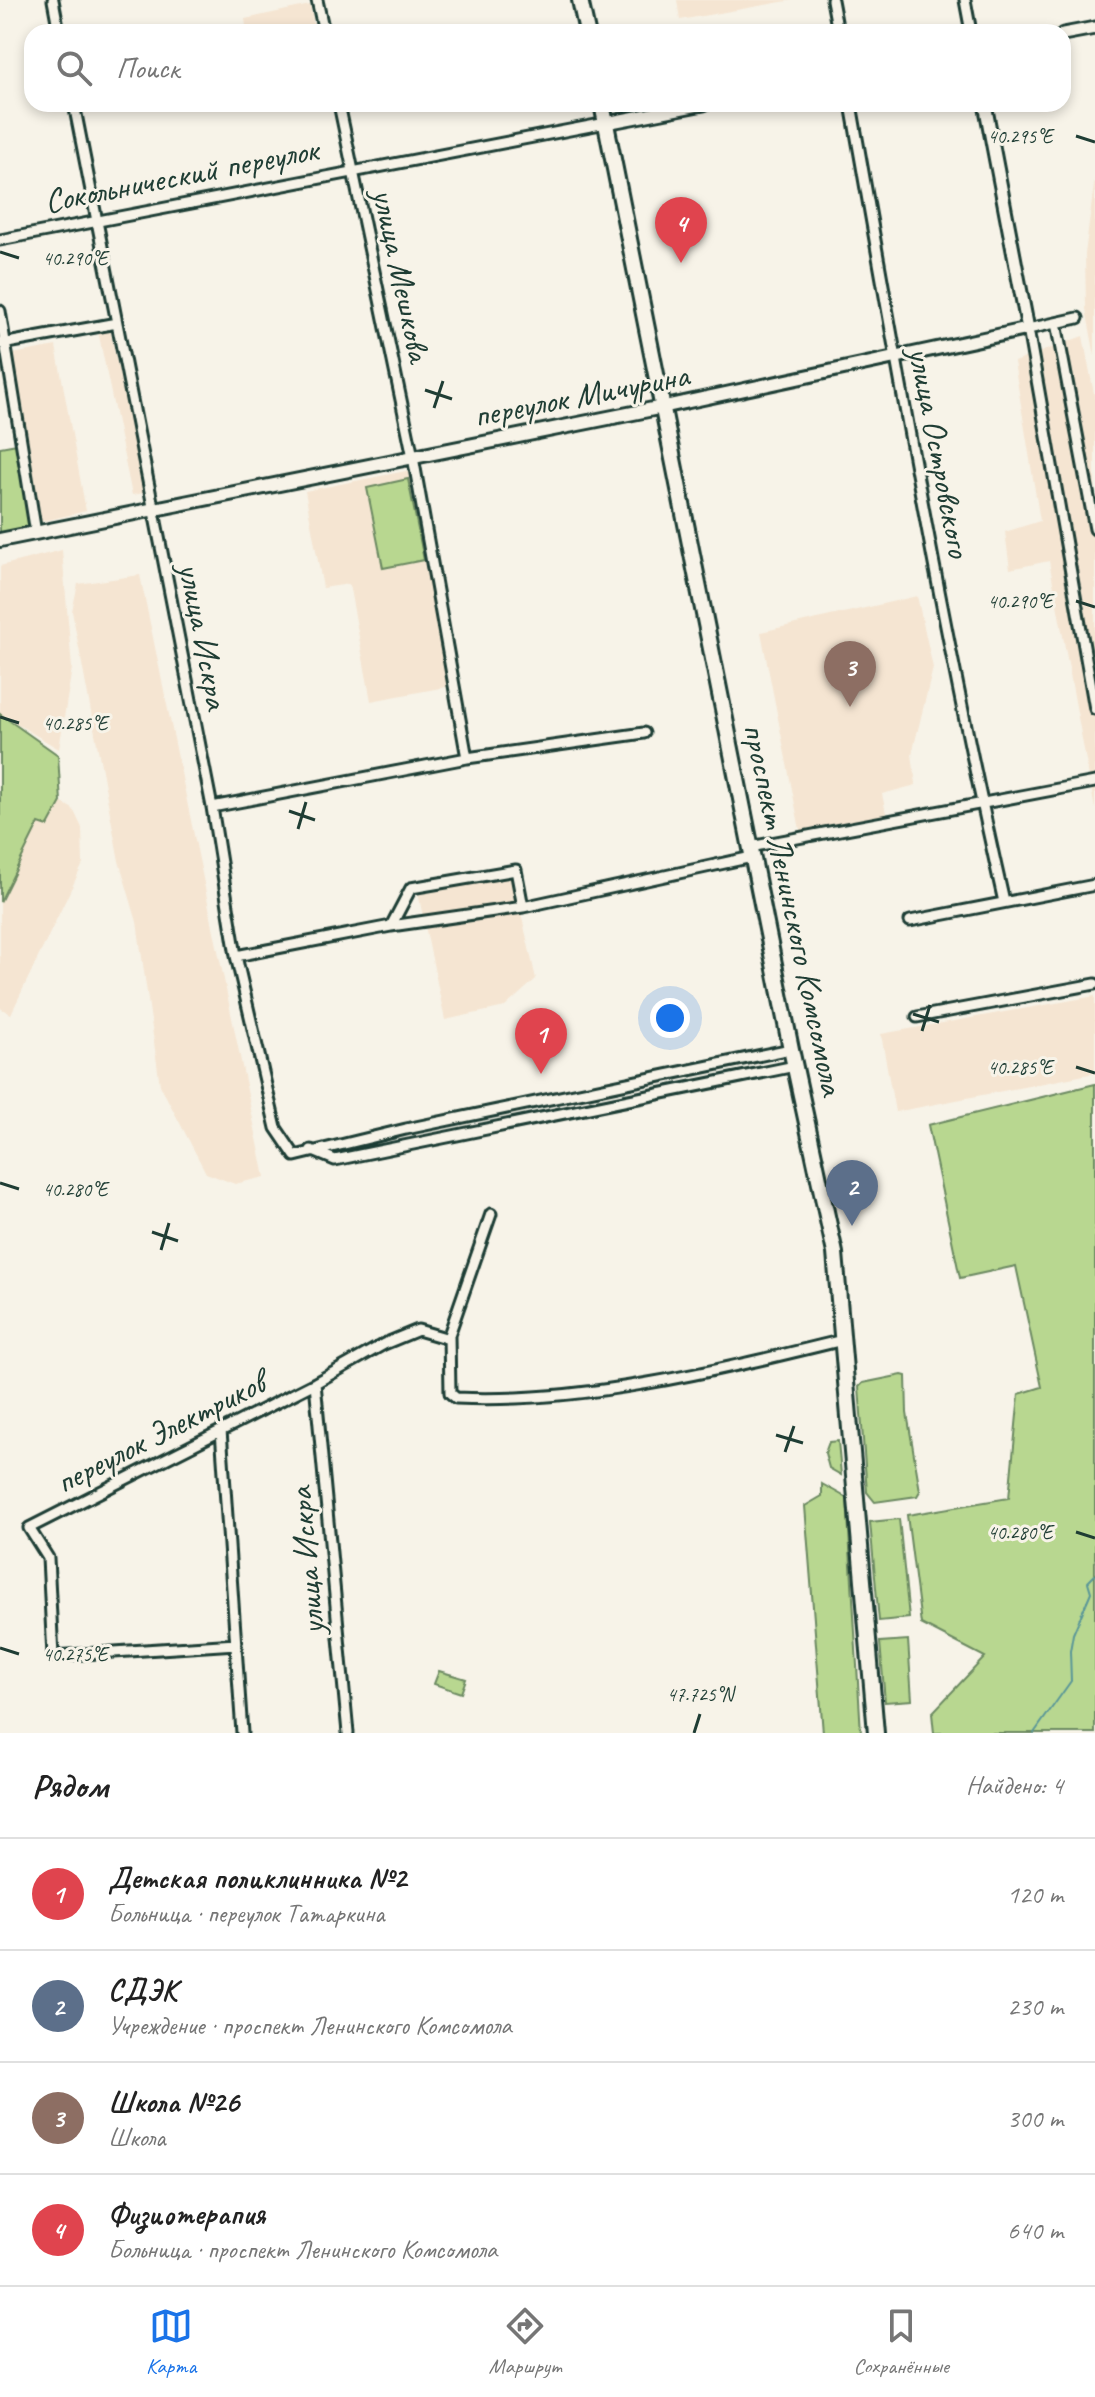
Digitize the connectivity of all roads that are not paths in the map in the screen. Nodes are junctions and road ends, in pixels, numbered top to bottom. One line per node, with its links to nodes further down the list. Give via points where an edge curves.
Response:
1 (53, 0): 6 (street)
2 (317, 0): 7 (street)
3 (580, 0): 8 (main road)
4 (832, 0): 9 (street)
5 (965, 0): 10 (street)
6 (58, 24)
7 (322, 24)
8 (585, 24)
9 (836, 24)
10 (970, 24)
11 (1095, 28): 12 (street)
12 (1071, 32)
13 (76, 112): 21 (street, улица Искра)
14 (341, 112): 20 (street, улица Мешкова)
15 (604, 112): 19 (main road, проспект Ленинского Комсомола)
16 (663, 112): 19 (street, Сокольнический переулок)
17 (852, 112): 29 (street, улица Островского)
18 (987, 112): 27 (street)
19 (606, 123): 20 (street, Сокольнический переулок); 30 (main road, проспект Ленинского Комсомола)
20 (354, 170): 21 (street, Сокольнический переулок); 31 (street, улица Мешкова)
21 (98, 220): 22 (street, Сокольнический переулок); 25 (street, улица Искра)
22 (0, 240)
23 (0, 311): 28 (street)
24 (1078, 318): 26 (street, переулок Мичурина)
25 (117, 323): 28 (street); 32 (street, улица Искра)
26 (1056, 323): 27 (street, переулок Мичурина); 33 (street)
27 (1028, 329): 29 (street, переулок Мичурина); 36 (street)
28 (3, 344): 34 (street)
29 (896, 357): 30 (street, переулок Мичурина); 40 (street, улица Островского)
30 (663, 407): 31 (main road, переулок Мичурина); 42 (main road, проспект Ленинского Комсомола)
31 (413, 457): 32 (main road, переулок Мичурина); 38 (street, улица Мешкова)
32 (152, 510): 34 (main road, переулок Мичурина); 41 (street, улица Искра)
33 (1095, 529)
34 (36, 533): 35 (main road, переулок Мичурина)
35 (0, 540)
36 (1095, 709)
37 (644, 733): 38 (street)
38 (467, 758): 41 (street)
39 (1095, 782): 40 (street)
40 (981, 805): 42 (street); 44 (street, улица Островского)
41 (212, 807): 48 (street, улица Искра)
42 (751, 852): 45 (street); 51 (main road, проспект Ленинского Комсомола)
43 (1095, 885): 44 (street)
44 (1004, 902): 46 (street)
45 (523, 907): 47 (street); 47 (street, via 516,870 411,888)
46 (910, 921)
47 (391, 926): 48 (street)
48 (236, 956): 53 (street, улица Искра, via 276,1128 295,1156)
49 (1095, 984): 50 (street)
50 (917, 1017)
51 (791, 1049): 52 (main road, проспект Ленинского Комсомола); 53 (street)
52 (795, 1066): 53 (street, via 335,1160); 56 (main road, проспект Ленинского Комсомола, via 827,1203)
53 (311, 1150)
54 (491, 1214): 55 (street)
55 (449, 1339): 56 (street, via 450,1393 465,1398 666,1380); 57 (street, переулок Электриков, via 418,1330)
56 (843, 1340): 62 (main road, проспект Ленинского Комсомола)
57 (315, 1383): 58 (street, переулок Электриков); 61 (street, улица Искра)
58 (221, 1430): 59 (street); 59 (street, переулок Электриков, via 29,1528 48,1558 53,1656)
59 (236, 1644): 60 (street)
60 (242, 1733)
61 (348, 1733)
62 (876, 1733)

